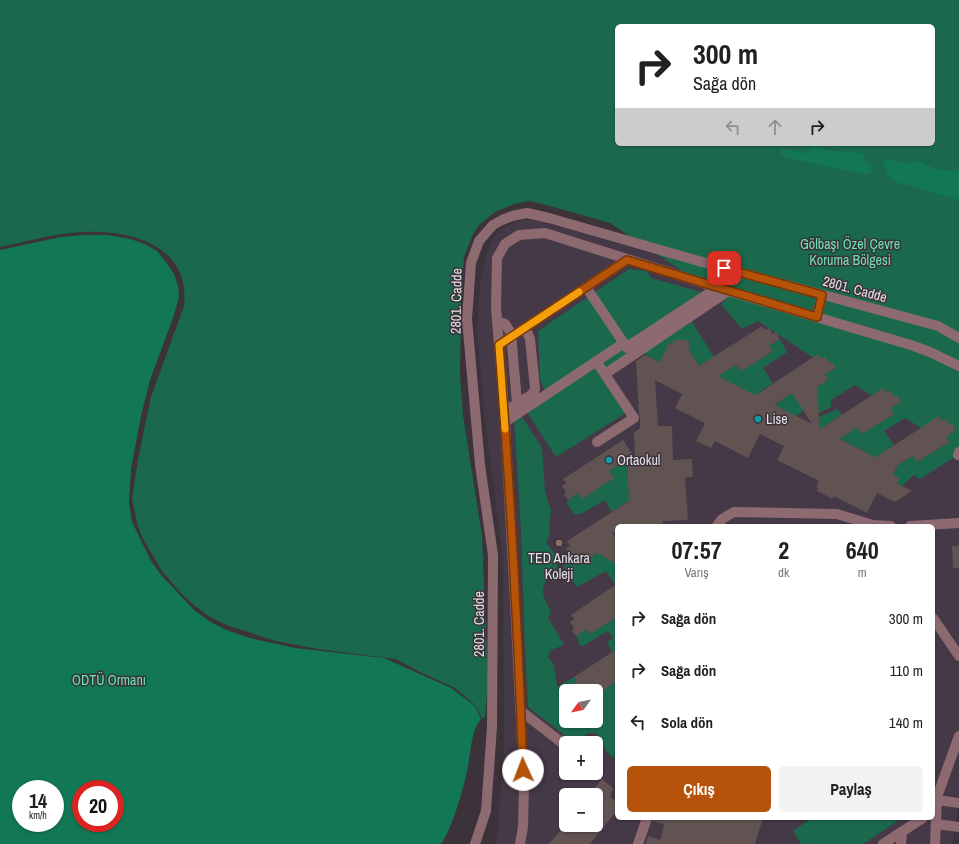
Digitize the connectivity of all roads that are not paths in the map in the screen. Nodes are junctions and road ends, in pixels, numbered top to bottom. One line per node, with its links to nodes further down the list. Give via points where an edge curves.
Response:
1 (627, 260): 2 (street); 3 (street); 7 (street, via 545,233 519,235 505,244 497,258)
2 (586, 287): 8 (street); 12 (street)
3 (717, 288): 4 (street); 12 (street)
4 (728, 291): 6 (street); 12 (street)
5 (822, 295): 6 (street); 10 (street, 2801. Cadde, via 938,326); 35 (street, 2801. Cadde, via 572,223 527,213 502,220 480,241 471,262 467,319 480,465 493,556 493,700 486,811)
6 (817, 317): 14 (street, via 911,345)
7 (497, 321): 9 (street, via 508,327); 11 (street)
8 (523, 329): 9 (street); 16 (street, via 530,339 535,388 534,392)
9 (511, 337): 11 (street); 16 (street)
10 (959, 338)
11 (499, 345): 17 (street)
12 (628, 349): 13 (street); 15 (street)
13 (596, 361): 15 (street); 17 (street)
14 (959, 366)
15 (605, 374): 18 (street, via 634,418)
16 (517, 403): 17 (street)
17 (504, 417): 25 (street)
18 (597, 442)
19 (959, 523): 22 (street)
20 (718, 524): 21 (street, via 734,512 837,514)
21 (869, 524)
22 (935, 524)
23 (935, 621): 24 (street)
24 (959, 656)
25 (521, 711): 27 (street); 36 (street, via 524,786)
26 (959, 736): 29 (street)
27 (559, 741)
28 (959, 803): 29 (street)
29 (935, 807): 32 (street)
30 (646, 820): 37 (street)
31 (920, 820): 34 (street)
32 (936, 824): 33 (street); 40 (street)
33 (959, 827)
34 (902, 832): 38 (street); 39 (street)
35 (475, 844)
36 (520, 844)
37 (638, 844)
38 (883, 844)
39 (900, 844)
40 (935, 844)

